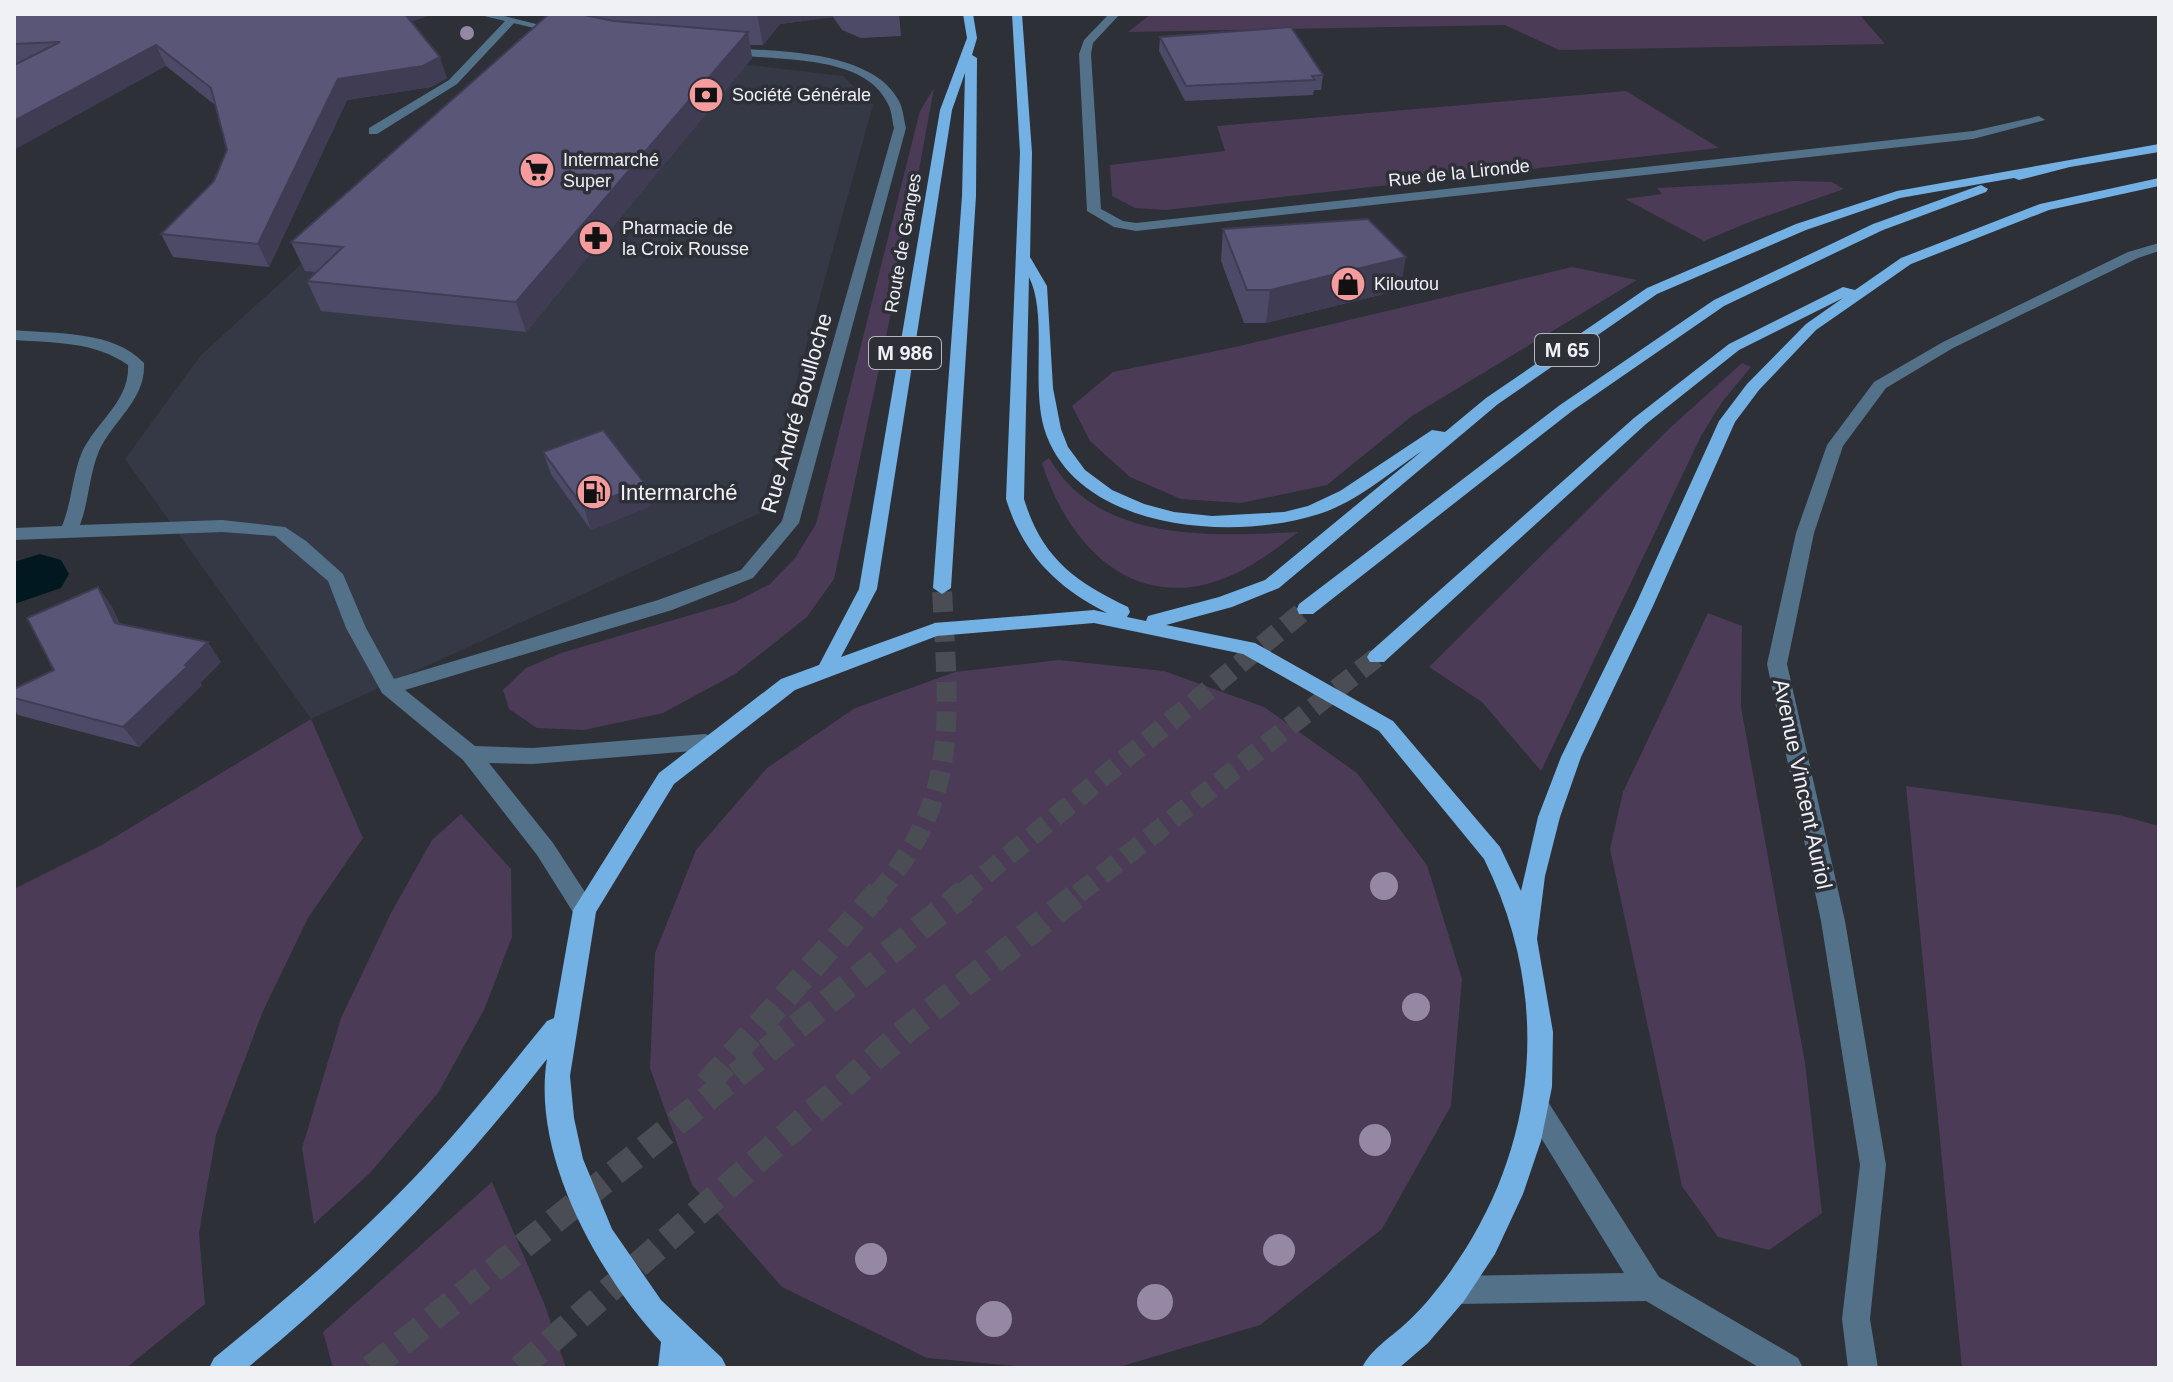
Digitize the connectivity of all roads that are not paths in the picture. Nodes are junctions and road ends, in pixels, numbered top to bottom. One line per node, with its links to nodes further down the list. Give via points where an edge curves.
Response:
1 (481, 14): 5 (street)
2 (968, 14): 7 (main road, Route de Ganges / M 986)
3 (1017, 14): 15 (main road, via 1026,153)
4 (1115, 14): 9 (street, Rue de la Lironde, via 1088,42 1085,54 1094,211 1136,227 1973,135)
5 (511, 21): 6 (street); 10 (street, via 453,82)
6 (579, 36)
7 (972, 38): 21 (main road, via 969,196); 25 (main road, Route de Ganges / M 986, via 946,110 868,589)
8 (718, 51): 26 (street, Rue André Boulloche, via 853,68 878,82 900,108 900,128 790,523 747,574 665,605)
9 (2039, 120)
10 (373, 131)
11 (2159, 148): 12 (main road, M 65)
12 (2032, 171): 18 (main road, M 65, via 1897,195 1716,260 1652,291); 22 (main road, M 65, via 1878,227 1719,303 1566,408)
13 (2159, 182): 16 (main road, via 2045,207)
14 (2159, 247): 40 (street, Avenue Vincent Auriol, via 1948,345 1880,385 1835,445 1805,533 1777,664 1833,921 1873,1165 1856,1319)
15 (1025, 260): 18 (main road, M 65, via 1040,284 1049,412 1060,450 1094,488 1155,513 1254,522 1317,509); 23 (main road, via 1015,499 1022,526 1032,547 1072,585)
16 (1906, 261): 24 (main road, via 1734,347 1640,421); 30 (main road, via 1811,327 1727,421 1571,757 1534,876)
17 (14, 335): 19 (street, via 92,343 136,363 136,382 91,452)
18 (1492, 401): 23 (main road, M 65, via 1272,584 1225,602)
19 (69, 531): 20 (street); 26 (street, via 222,526 279,531 336,578)
20 (14, 534)
21 (942, 588)
22 (1306, 609)
23 (1145, 621): 25 (main road, via 1054,614 962,622 917,631); 30 (main road, via 1205,634 1290,667 1343,697 1404,743 1437,776 1492,854)
24 (1377, 657)
25 (828, 663): 27 (main road, via 764,697)
26 (389, 688): 28 (street)
27 (705, 742): 28 (street, via 533,756); 29 (main road, via 635,817)
28 (470, 754): 29 (street, via 545,849)
29 (584, 910): 31 (main road, via 565,967)
30 (1527, 943): 32 (main road, via 1539,996)
31 (556, 1029): 35 (main road, via 558,1108 578,1189 618,1268); 36 (main road, via 449,1161 322,1287)
32 (1536, 1106): 33 (street); 34 (main road, via 1520,1169 1494,1230)
33 (1649, 1287): 34 (street); 39 (street)
34 (1455, 1290): 38 (main road)
35 (675, 1355): 37 (main road)
36 (224, 1368)
37 (712, 1368)
38 (1377, 1368)
39 (1788, 1368)
40 (1863, 1368)

